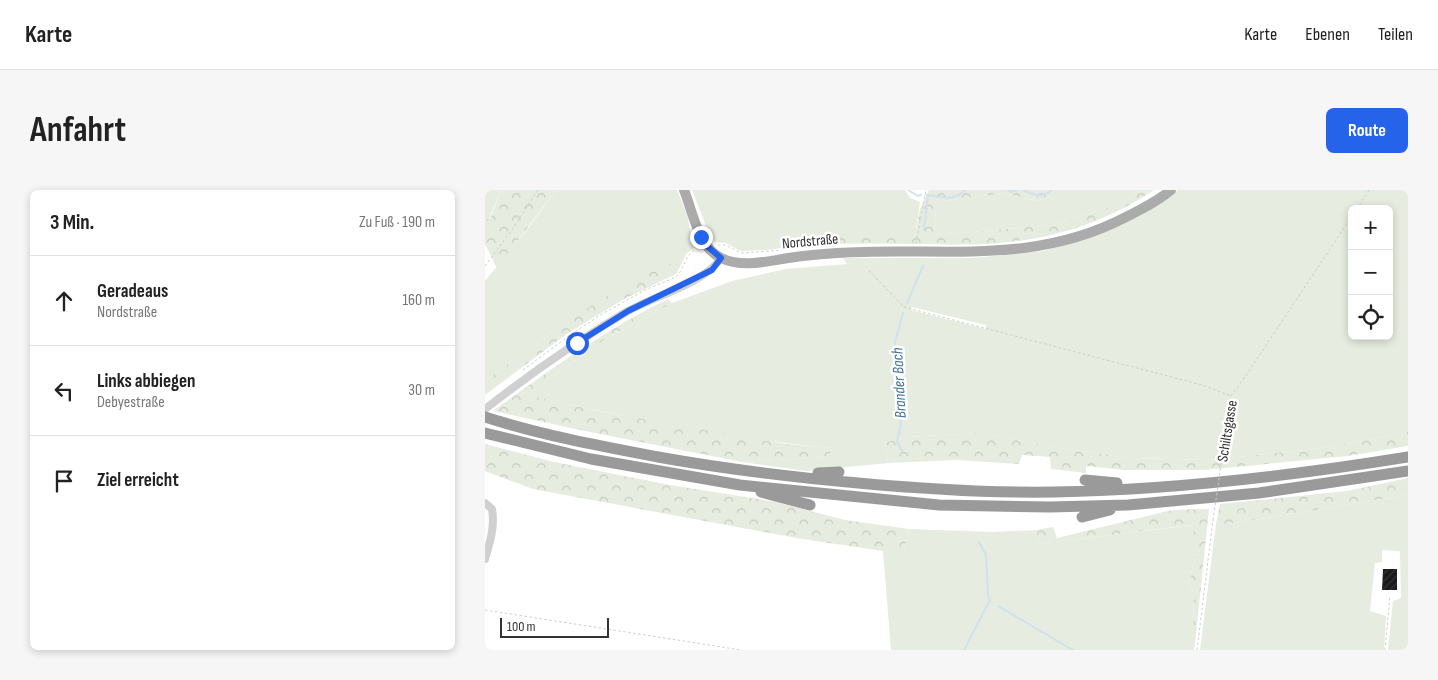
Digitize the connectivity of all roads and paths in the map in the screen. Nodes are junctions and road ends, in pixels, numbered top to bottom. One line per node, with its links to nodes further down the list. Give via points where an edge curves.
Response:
1 (538, 190): 13 (path)
2 (684, 190): 8 (main road)
3 (926, 190): 9 (path)
4 (1171, 190): 12 (main road, Nordstraße, via 1113,224 1043,246 973,252 839,253 753,263)
5 (1369, 190): 6 (path)
6 (1360, 205)
7 (1348, 222): 16 (path, Schiltsgasse)
8 (698, 228): 12 (main road, via 707,246); 15 (path, via 691,230 695,249 680,272)
9 (916, 239)
10 (716, 244): 11 (path, via 742,253)
11 (785, 249)
12 (721, 258): 17 (street, via 712,270 628,311 585,338)
13 (485, 266)
14 (869, 271): 16 (path, via 905,307 1201,385)
15 (670, 280)
16 (1231, 396): 35 (path, Schiltsgasse, bridge)
17 (488, 406)
18 (485, 417): 23 (highway, via 599,446)
19 (485, 433): 25 (highway, via 591,459)
20 (1408, 457): 26 (highway, via 1258,479)
21 (1408, 471): 28 (highway, via 1259,493)
22 (839, 472): 23 (highway, via 798,472)
23 (775, 476): 26 (highway, via 938,490 1053,492)
24 (1085, 480): 26 (highway)
25 (740, 485): 28 (highway, via 939,505); 29 (highway)
26 (1151, 488)
27 (485, 503): 31 (street, via 492,509 493,530)
28 (1128, 505): 30 (highway)
29 (810, 506)
30 (1082, 517)
31 (485, 560)
32 (1391, 595): 36 (path)
33 (485, 610): 34 (path)
34 (741, 650)
35 (1197, 650)
36 (1385, 650)

